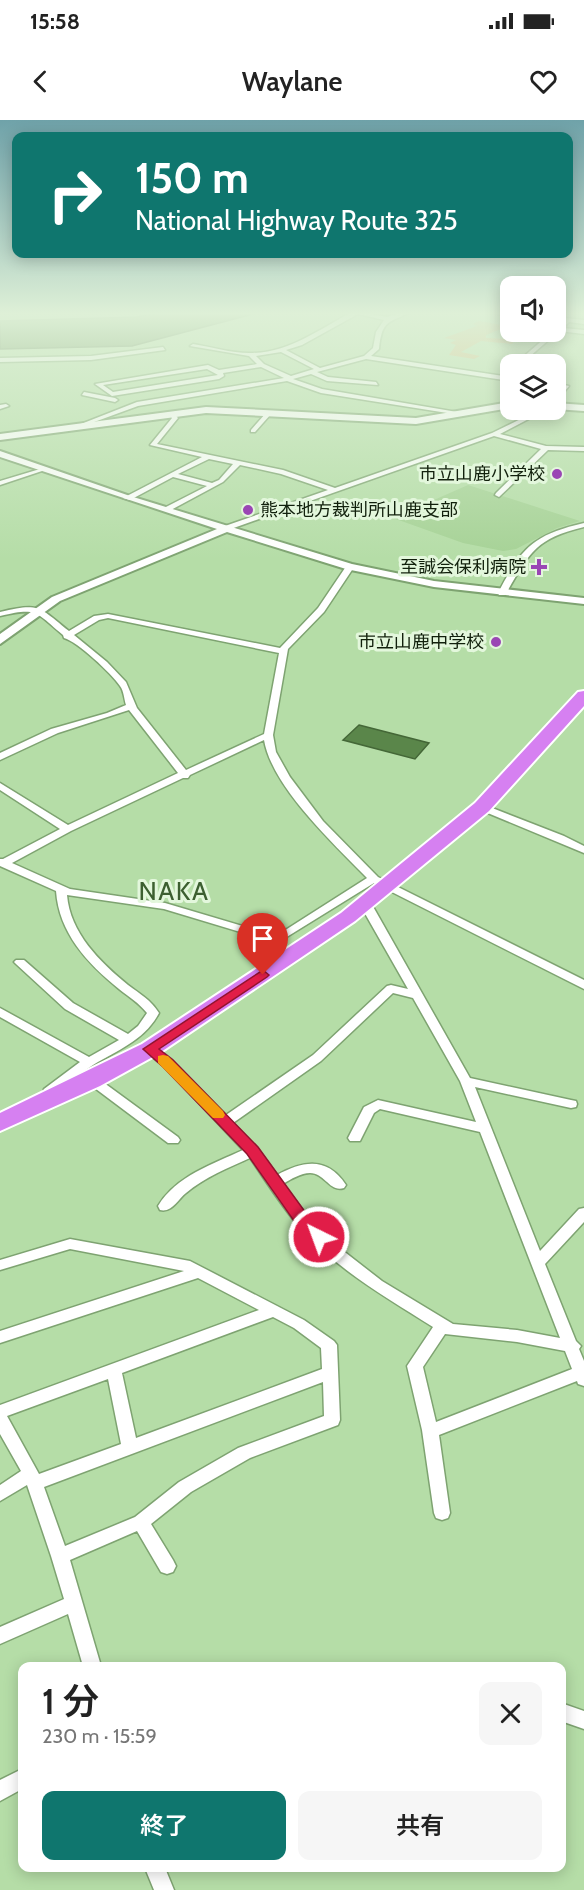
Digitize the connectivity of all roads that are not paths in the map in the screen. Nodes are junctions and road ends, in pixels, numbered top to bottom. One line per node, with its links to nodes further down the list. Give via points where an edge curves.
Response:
1 (84, 394): 4 (street)
2 (193, 394): 4 (street)
3 (336, 394): 8 (street)
4 (136, 404): 14 (street)
5 (500, 407): 9 (street)
6 (566, 407): 7 (street)
7 (584, 408)
8 (428, 409): 9 (street); 13 (street)
9 (460, 413): 13 (street)
10 (172, 414): 11 (street, via 206,410); 14 (street); 21 (street, via 175,418 171,425 153,445)
11 (268, 414): 13 (street); 15 (street)
12 (523, 420): 16 (street)
13 (416, 421)
14 (84, 424): 17 (street)
15 (254, 431)
16 (494, 434): 18 (street); 27 (street)
17 (0, 436)
18 (546, 448): 19 (street); 28 (street)
19 (584, 449)
20 (0, 454): 23 (street)
21 (207, 457): 22 (street); 24 (street)
22 (238, 463): 26 (street); 27 (street, via 299,476)
23 (42, 470): 25 (street); 29 (street)
24 (172, 475): 26 (street); 29 (street)
25 (0, 483)
26 (213, 485): 30 (street)
27 (335, 490): 32 (street)
28 (499, 495)
29 (126, 498): 30 (street)
30 (166, 509): 32 (street)
31 (584, 525): 34 (street, via 552,533 526,550)
32 (228, 528): 33 (street); 36 (street, via 92,582)
33 (350, 567): 34 (street, via 402,579); 40 (street, via 321,610)
34 (502, 593): 35 (street)
35 (584, 601)
36 (39, 610): 37 (street); 38 (street); 39 (street)
37 (0, 614)
38 (67, 636): 40 (street, via 97,618 108,616); 42 (street, via 125,686)
39 (0, 640)
40 (284, 651): 43 (street)
41 (584, 696): 47 (highway)
42 (131, 706): 44 (street, via 113,716 45,736); 45 (street)
43 (268, 735): 45 (street); 51 (street, via 271,753 285,778 319,823)
44 (0, 757)
45 (185, 776): 48 (street)
46 (0, 786): 48 (street)
47 (482, 807): 49 (street); 51 (highway)
48 (67, 829): 50 (street)
49 (584, 850)
50 (3, 862): 52 (street)
51 (380, 883): 52 (street, via 277,940 165,906); 53 (highway); 55 (street)
52 (61, 889): 58 (street, via 60,904 74,936 112,978 152,1009 151,1019)
53 (365, 903): 56 (street); 59 (highway)
54 (20, 962): 58 (street, via 69,1006)
55 (584, 986)
56 (418, 995): 61 (street); 63 (street, via 391,989 317,1058)
57 (0, 1011): 60 (street)
58 (127, 1039): 60 (street)
59 (150, 1049): 60 (highway); 63 (street)
60 (90, 1071): 64 (highway, via 50,1100); 67 (street)
61 (466, 1081): 62 (street); 65 (street)
62 (571, 1104)
63 (225, 1122): 68 (street)
64 (0, 1123)
65 (485, 1129): 66 (street, via 378,1104 369,1110); 73 (street)
66 (355, 1138)
67 (173, 1140)
68 (252, 1150): 69 (street); 71 (street, via 189,1183)
69 (275, 1182): 70 (street, via 301,1168 314,1167 330,1174); 77 (street, via 305,1224 332,1250 377,1285)
70 (339, 1185)
71 (165, 1206)
72 (584, 1213): 73 (street)
73 (539, 1261): 79 (street)
74 (0, 1265): 75 (street, via 70,1244 185,1265)
75 (199, 1272): 76 (street); 78 (street)
76 (274, 1311): 81 (street); 82 (street, via 329,1345)
77 (443, 1325): 79 (street, via 450,1330); 85 (street, via 415,1366)
78 (0, 1337)
79 (573, 1346): 80 (street)
80 (582, 1369): 85 (street)
81 (114, 1370): 83 (street); 86 (street)
82 (330, 1374): 86 (street); 90 (street, via 332,1420 244,1452 185,1487)
83 (0, 1412)
84 (0, 1419): 87 (street)
85 (430, 1430): 89 (street)
86 (130, 1447): 87 (street)
87 (32, 1478): 88 (street); 91 (street)
88 (0, 1494)
89 (442, 1513)
90 (141, 1522): 91 (street); 92 (street)
91 (60, 1556): 93 (street)
92 (167, 1566)
93 (73, 1604): 94 (street); 95 (street)
94 (0, 1636)
95 (91, 1662)
96 (566, 1714): 97 (street)
97 (584, 1720)
98 (18, 1781): 99 (street)
99 (0, 1791)

